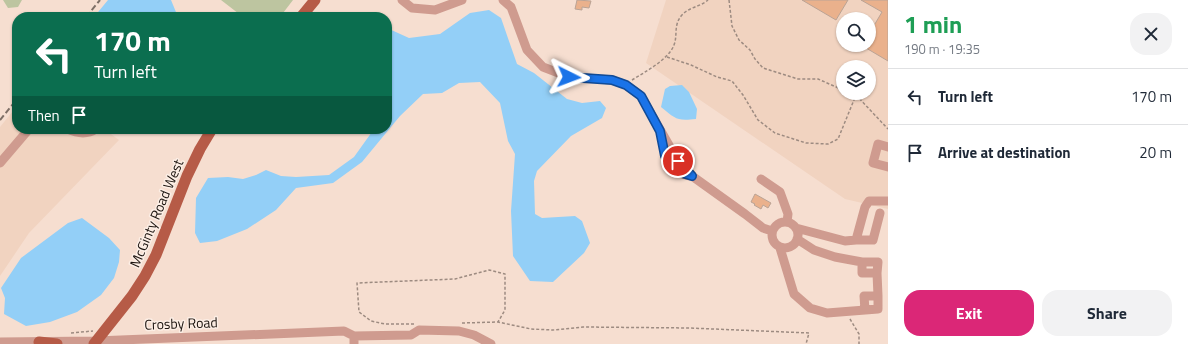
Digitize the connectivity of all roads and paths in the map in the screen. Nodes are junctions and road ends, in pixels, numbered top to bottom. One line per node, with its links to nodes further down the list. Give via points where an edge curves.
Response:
1 (314, 0): 7 (main road)
2 (402, 0): 3 (street, via 412,8 435,10)
3 (462, 0)
4 (503, 0): 9 (street, via 511,7 528,50 543,67 569,77 612,80)
5 (708, 0): 8 (path, via 692,7 681,16 675,28 674,44)
6 (729, 0): 10 (path, via 732,26 739,40 763,68 798,79 818,79)
7 (305, 12)
8 (667, 57): 9 (path); 11 (path, via 732,81 758,120 775,133 806,143 828,144 838,139)
9 (626, 85): 23 (street, via 641,96 678,161 692,176 763,228)
10 (836, 87)
11 (854, 100)
12 (861, 100): 13 (path)
13 (888, 128)
14 (25, 134): 17 (street)
15 (209, 134): 36 (main road, McGinty Road West, via 186,176 156,255 145,276)
16 (888, 147): 18 (street, via 878,144 873,163)
17 (0, 163)
18 (888, 167)
19 (761, 180): 22 (street, via 780,192 788,214)
20 (888, 201): 25 (street, via 869,201)
21 (880, 213): 25 (street, via 873,240)
22 (788, 222): 23 (street, via 778,223); 24 (street)
23 (772, 230): 26 (street, via 773,241)
24 (798, 233): 25 (street, via 845,241); 26 (street, via 791,247); 27 (street, via 814,250 835,258 862,262 862,274 877,273)
25 (856, 240)
26 (780, 248): 29 (street, via 794,294 810,308 827,314)
27 (878, 296): 28 (street, via 878,309); 28 (street, via 864,296)
28 (865, 310): 29 (street)
29 (846, 313): 40 (path, via 859,334)
30 (498, 322): 31 (path); 32 (path, via 505,310 505,274 489,270 455,279 357,282 359,312 371,321 385,324); 39 (path, via 531,329 553,330 583,327 690,328 809,333)
31 (460, 323)
32 (415, 324)
33 (354, 340): 36 (street, Crosby Road, via 344,331); 38 (street, Crosby Road, via 411,335 419,330 459,331)
34 (0, 342): 35 (street, Crosby Road)
35 (39, 342): 36 (street, Crosby Road); 37 (main road)
36 (95, 342)
37 (57, 344)
38 (491, 344)
39 (806, 344)
40 (859, 344)

